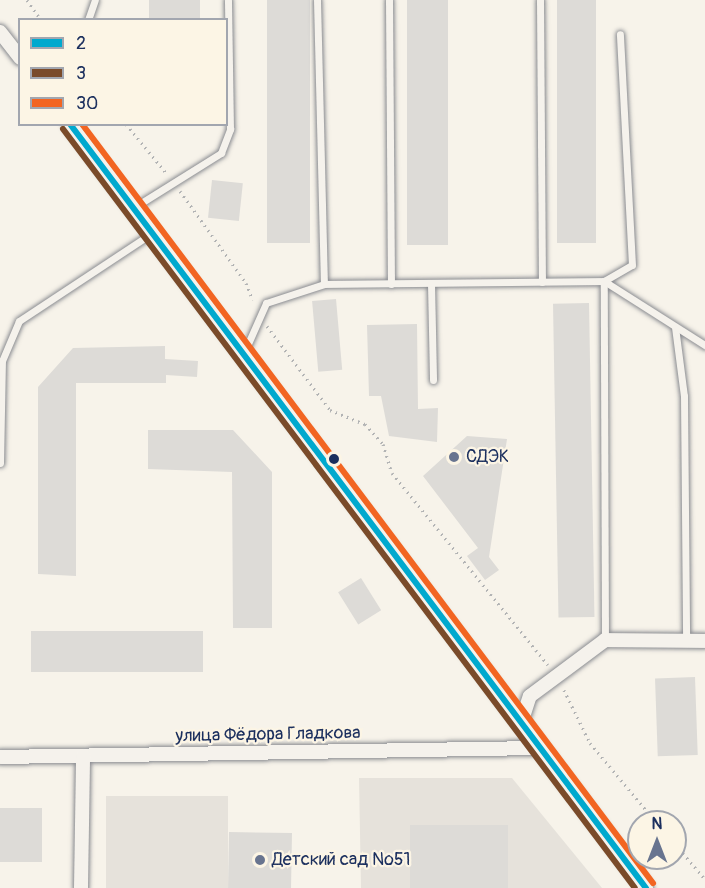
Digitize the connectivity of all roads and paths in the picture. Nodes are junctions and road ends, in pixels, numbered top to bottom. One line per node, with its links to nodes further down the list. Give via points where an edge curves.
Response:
1 (27, 0): 7 (path)
2 (95, 0): 8 (lane)
3 (228, 0): 14 (lane, via 230,129 220,153)
4 (317, 0): 20 (lane)
5 (389, 0): 21 (lane)
6 (540, 0): 18 (lane)
7 (40, 18)
8 (89, 18)
9 (620, 34): 17 (lane, via 632,265)
10 (9, 39): 11 (street)
11 (18, 55)
12 (72, 126): 15 (street)
13 (128, 126): 14 (path)
14 (174, 183): 15 (lane); 22 (path, via 246,283)
15 (133, 208): 16 (street)
16 (152, 233): 25 (street); 27 (lane, via 19,321 2,361)
17 (604, 281): 18 (lane); 23 (lane); 28 (lane)
18 (542, 282): 19 (lane)
19 (431, 283): 21 (lane); 26 (lane)
20 (324, 284): 21 (lane); 22 (lane, via 266,303)
21 (391, 284)
22 (260, 317): 25 (lane); 31 (path, via 330,410 365,424 383,444 392,473)
23 (675, 327): 24 (lane); 29 (lane, via 684,396)
24 (705, 345)
25 (243, 355): 32 (street)
26 (433, 380)
27 (0, 464)
28 (605, 640): 29 (street); 31 (street)
29 (686, 641): 30 (street)
30 (705, 641)
31 (557, 676): 32 (street, via 530,696); 36 (path, via 590,743)
32 (521, 723): 33 (street)
33 (538, 748): 34 (street, улица Фёдора Гладкова); 40 (street)
34 (83, 756): 35 (street, улица Фёдора Гладкова); 39 (street)
35 (0, 757)
36 (647, 810)
37 (687, 858): 38 (path)
38 (705, 879)
39 (81, 888)
40 (646, 888)

